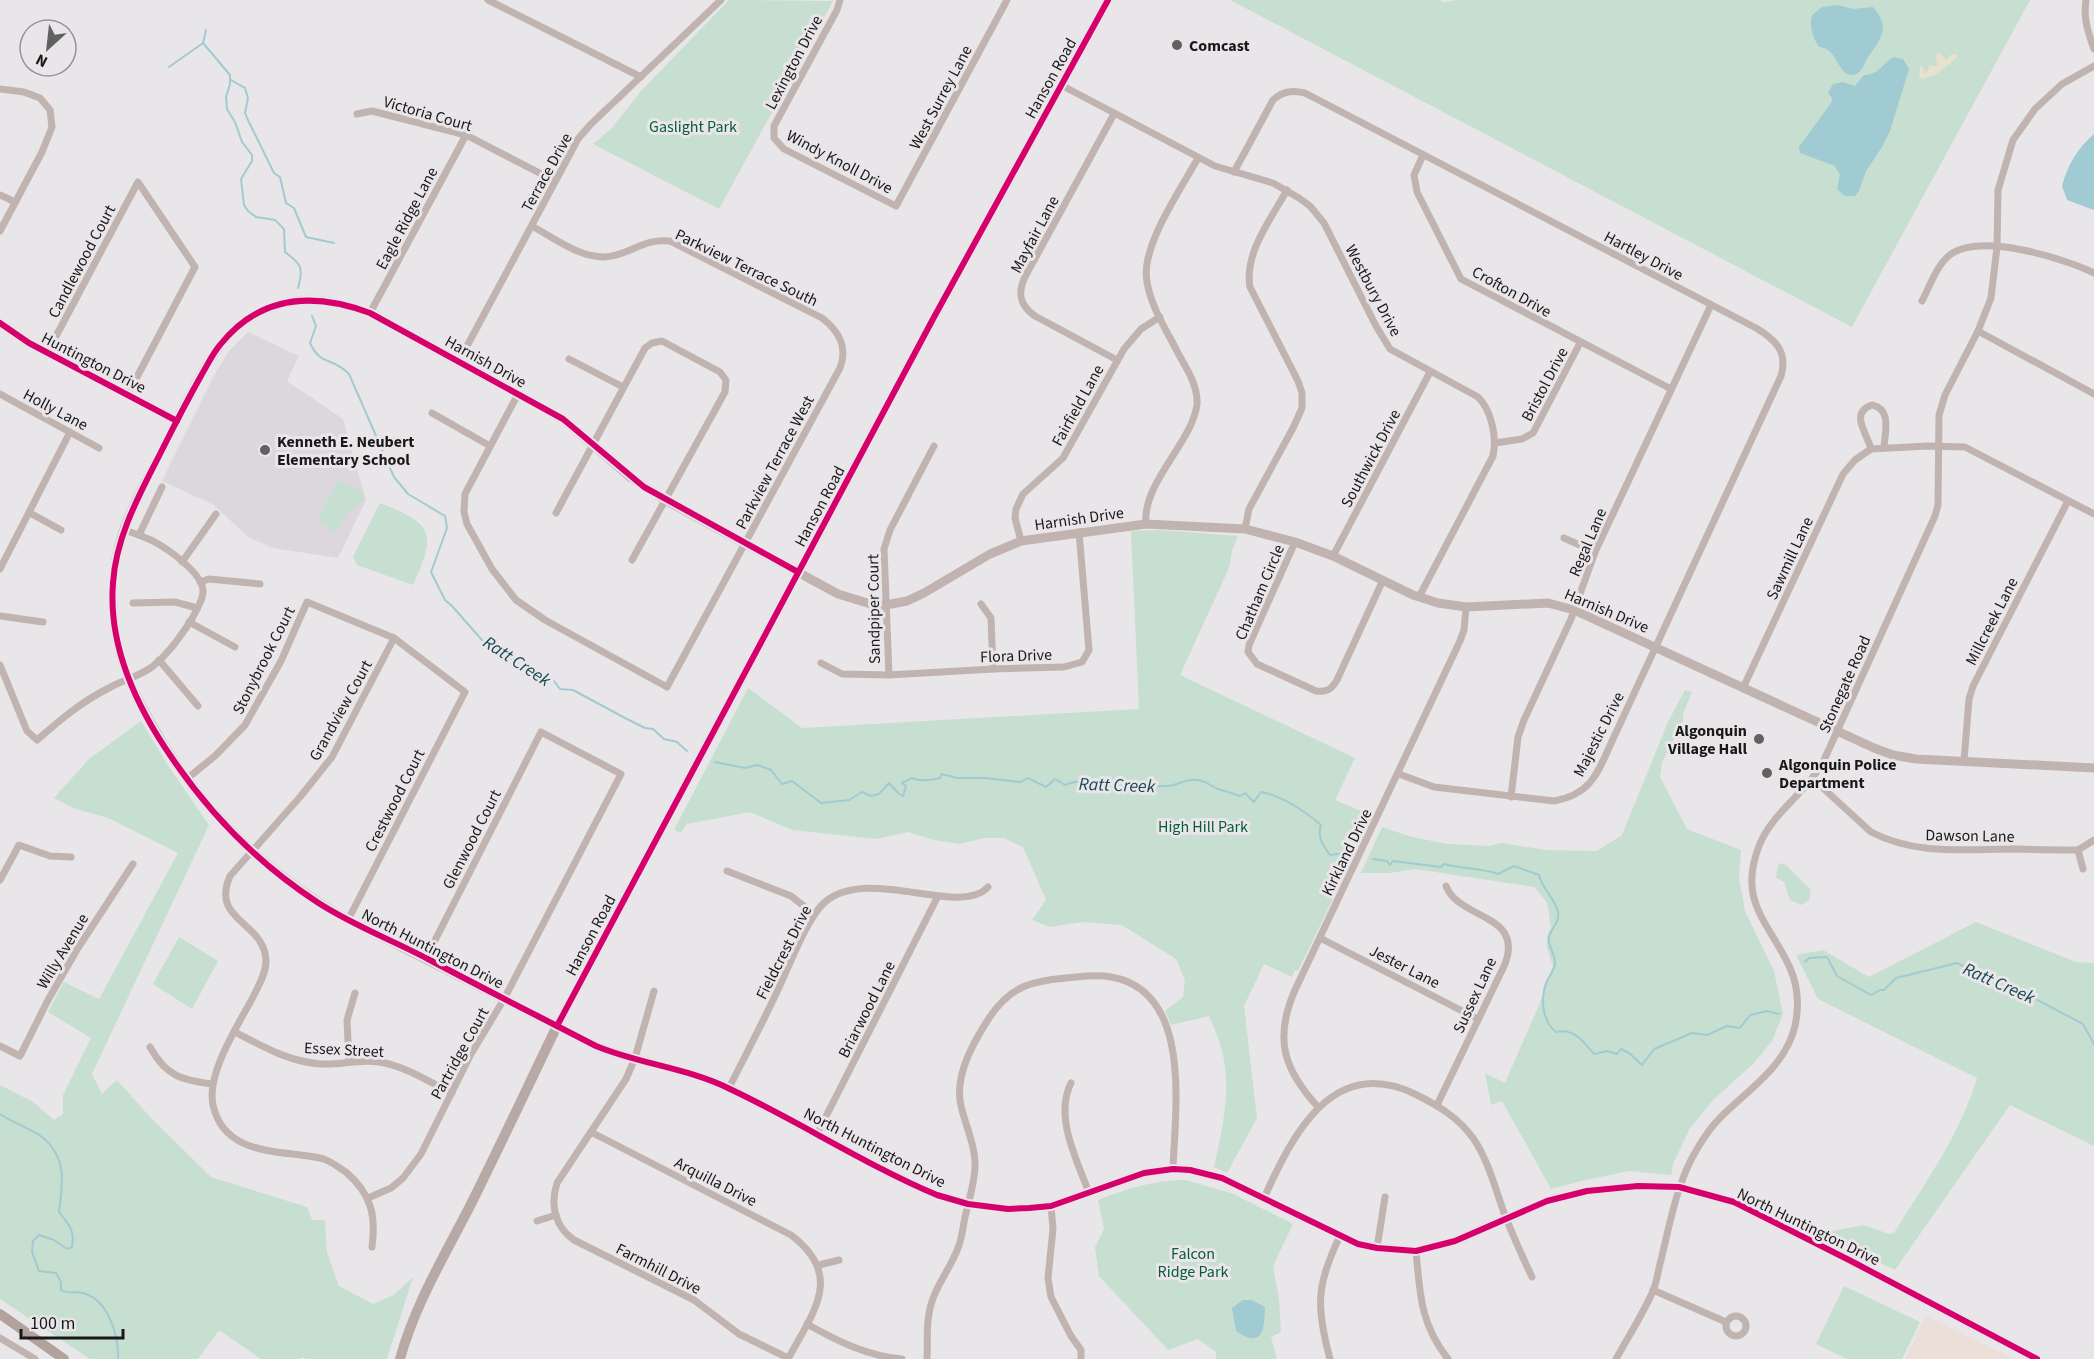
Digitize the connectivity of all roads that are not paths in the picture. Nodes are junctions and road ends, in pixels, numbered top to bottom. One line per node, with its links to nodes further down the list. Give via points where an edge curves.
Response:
1 (488, 0): 9 (street)
2 (721, 0): 9 (street, Terrace Drive)
3 (840, 0): 15 (street, Lexington Drive, via 774,126)
4 (1007, 0): 23 (street, West Surrey Lane)
5 (1108, 0): 10 (street, Hanson Road)
6 (2086, 0): 7 (street, via 2084,14)
7 (2094, 49)
8 (2094, 66): 26 (street, Stonegate Road, via 2062,84 2035,108 2013,140 1998,190)
9 (641, 77): 19 (street, Terrace Drive, via 578,139)
10 (1061, 86): 13 (street, Westbury Drive); 80 (street, Hanson Road)
11 (0, 89): 22 (street, via 32,93 50,110 52,118 50,136)
12 (357, 114): 14 (street, Victoria Court, via 372,111)
13 (1114, 114): 17 (street, Westbury Drive); 38 (street, Mayfair Lane, via 1026,275 1020,296 1035,316)
14 (466, 135): 19 (street, Victoria Court); 30 (street, Eagle Ridge Lane)
15 (774, 138): 23 (street, Windy Knoll Drive, via 784,149)
16 (1423, 155): 18 (street, Hartley Drive, via 1305,93 1289,91 1268,106); 29 (street, Hartley Drive); 35 (street, Crofton Drive, via 1414,176 1417,192 1461,279)
17 (1198, 158): 18 (street, Westbury Drive); 31 (street, via 1149,253 1147,283)
18 (1234, 172): 20 (street, Westbury Drive)
19 (555, 181): 24 (street, Terrace Drive)
20 (1287, 190): 40 (street, Westbury Drive, via 1310,206 1324,223 1386,343 1395,353); 66 (street, via 1253,252 1249,278 1298,381 1302,408 1249,508)
21 (0, 195): 22 (street)
22 (15, 202): 25 (street)
23 (896, 206)
24 (532, 226): 34 (street, Parkview Terrace South, via 594,257 618,255 646,242 670,242 822,318 835,329); 39 (street, Terrace Drive)
25 (0, 231)
26 (1997, 247): 27 (street, via 2049,255); 28 (street, via 1964,247 1950,255); 33 (street, Stonegate Road, via 1991,298)
27 (2094, 273)
28 (1922, 301)
29 (1712, 305): 42 (street, Regal Lane); 96 (street, Hartley Drive, via 1770,336 1780,347 1783,368)
30 (370, 313): 39 (street, Harnish Drive); 48 (street, Harnish Drive, via 337,302 311,299 285,303 255,315 220,344)
31 (1160, 317): 38 (street, Fairfield Lane, via 1135,335); 65 (street, via 1192,381 1197,401 1191,422 1151,495)
32 (0, 323): 36 (street, Huntington Drive)
33 (1978, 331): 46 (street); 54 (street, Stonegate Road, via 1945,395 1939,415)
34 (841, 341): 74 (street, Parkview Terrace West, via 840,368)
35 (1580, 343): 42 (street, Crofton Drive); 50 (street, Bristol Drive, via 1533,433 1522,439)
36 (48, 353): 44 (street, Huntington Drive); 44 (street, Candlewood Court, via 138,182 195,267)
37 (569, 358): 41 (street)
38 (1117, 360): 72 (street, Fairfield Lane, via 1069,450 1023,494 1015,518)
39 (459, 361): 45 (street, Harnish Drive)
40 (1430, 372): 50 (street, Westbury Drive, via 1483,402); 76 (street, Southwick Drive)
41 (623, 387): 51 (street); 59 (street, via 645,348 662,341 720,372 726,380 725,392)
42 (1671, 389): 75 (street, Regal Lane)
43 (0, 394): 49 (street, Holly Lane)
44 (128, 394): 48 (street, Huntington Drive)
45 (518, 394): 51 (street, Harnish Drive, via 563,419); 52 (street)
46 (2094, 394)
47 (432, 414): 52 (street)
48 (177, 421): 68 (street, North Huntington Drive)
49 (70, 432): 56 (street, Holly Lane); 61 (street)
50 (1495, 443): 84 (street, Westbury Drive, via 1490,464)
51 (593, 444): 59 (street, Harnish Drive, via 630,477); 62 (street)
52 (490, 446): 74 (street, Parkview Terrace West, via 468,485 463,504 467,524 500,581 526,609 667,687)
53 (934, 446): 87 (street, Sandpiper Court, via 886,538)
54 (1938, 446): 55 (street); 60 (street, via 1965,447); 105 (street, Stonegate Road, via 1935,516)
55 (1884, 447): 57 (street); 57 (street, via 1886,417 1872,405 1859,415)
56 (99, 448)
57 (1871, 449): 103 (street, Sawmill Lane, via 1843,474)
58 (162, 487): 70 (street)
59 (665, 500): 74 (street, Harnish Drive); 77 (street)
60 (2068, 501): 64 (street); 107 (street, Millcreek Lane, via 1973,686)
61 (30, 513): 67 (street); 79 (street)
62 (556, 513)
63 (216, 514): 78 (street)
64 (2094, 514)
65 (1146, 524): 66 (street, Harnish Drive); 69 (street, Harnish Drive)
66 (1245, 529): 73 (street, Harnish Drive)
67 (62, 530)
68 (123, 530): 70 (street); 102 (street, North Huntington Drive, via 112,584 113,618)
69 (1079, 532): 72 (street, Harnish Drive); 100 (street, Flora Drive, via 1088,630 1086,657 1064,668)
70 (139, 535): 78 (street)
71 (1564, 538): 75 (street)
72 (1021, 541): 87 (street, Harnish Drive, via 990,554 924,593)
73 (1295, 542): 76 (street, Harnish Drive); 81 (street, Chatham Circle, via 1248,651 1257,664 1316,691 1326,692 1337,680)
74 (745, 544): 80 (street, Harnish Drive)
75 (1595, 552): 90 (street, Regal Lane)
76 (1333, 556): 81 (street, Harnish Drive)
77 (632, 560)
78 (182, 562): 82 (street, via 197,574)
79 (0, 569)
80 (798, 572): 87 (street, Harnish Drive, via 850,599); 132 (street, Hanson Road)
81 (1383, 580): 84 (street, Harnish Drive)
82 (200, 582): 83 (street, via 209,579); 89 (street, via 203,592)
83 (260, 584)
84 (1419, 597): 88 (street, Harnish Drive)
85 (133, 603): 89 (street, via 175,602)
86 (981, 604): 100 (street, via 991,618)
87 (886, 605): 101 (street, Sandpiper Court)
88 (1466, 607): 90 (street, Harnish Drive, via 1548,603); 109 (street, Kirkland Drive, via 1464,630)
89 (196, 608): 93 (street)
90 (1574, 610): 96 (street, Harnish Drive); 112 (street, Regal Lane, via 1521,729)
91 (0, 616): 92 (street)
92 (43, 621)
93 (189, 622): 95 (street); 97 (street)
94 (394, 638): 110 (street, Stonybrook Court, via 307,602 281,661 245,725); 115 (street, Grandview Court, via 332,757); 125 (street, Crestwood Court, via 465,692)
95 (235, 647)
96 (1655, 647): 103 (street, Harnish Drive); 112 (street, Majestic Drive, via 1590,785 1580,793 1554,801)
97 (159, 660): 102 (street); 104 (street)
98 (821, 663): 101 (street, Flora Drive, via 842,674)
99 (0, 664): 102 (street, via 27,731 37,740 72,710 109,687)
100 (993, 669): 101 (street, Flora Drive)
101 (889, 675)
102 (128, 681): 110 (street, North Huntington Drive, via 171,758)
103 (1743, 688): 105 (street, Harnish Drive)
104 (198, 706)
105 (1838, 731): 107 (street, Harnish Drive, via 1904,758); 111 (street, Stonegate Road)
106 (541, 732): 127 (street, Glenwood Court); 130 (street, Partridge Court, via 621,774)
107 (1964, 761): 108 (street, Harnish Drive)
108 (2094, 768)
109 (1399, 774): 112 (street, Majestic Drive, via 1434,787); 126 (street, Kirkland Drive)
110 (188, 778): 115 (street, North Huntington Drive)
111 (1813, 779): 114 (street, Dawson Lane, via 1871,832 1922,849); 147 (street, Stonegate Road, via 1769,827 1759,846 1753,873 1760,917 1790,969 1798,1008 1795,1028 1777,1064 1717,1120 1696,1150)
112 (1511, 797)
113 (2094, 840): 114 (street)
114 (2078, 850): 118 (street)
115 (252, 853): 125 (street, North Huntington Drive, via 318,903); 133 (street, Grandview Court, via 230,876 226,905 259,939 266,967)
116 (71, 857): 120 (street, via 50,856 19,845)
117 (133, 864): 134 (street, Willy Avenue, via 72,959 20,1056)
118 (2083, 869)
119 (728, 871): 124 (street, via 790,896)
120 (0, 880)
121 (1446, 886): 131 (street, Sussex Lane, via 1454,899 1500,926 1508,940 1508,955)
122 (988, 887): 123 (street, Fieldcrest Drive, via 970,897)
123 (938, 896): 124 (street, Fieldcrest Drive, via 860,888 837,894); 145 (street, Briarwood Lane)
124 (814, 914): 140 (street, Fieldcrest Drive)
125 (348, 920): 127 (street, North Huntington Drive)
126 (1320, 938): 131 (street, Jester Lane); 143 (street, Kirkland Drive, via 1290,1002 1283,1036 1289,1067)
127 (426, 958): 130 (street, North Huntington Drive)
128 (654, 991): 136 (street)
129 (355, 993): 137 (street, via 347,1020)
130 (504, 999): 132 (street, North Huntington Drive); 141 (street, Partridge Court)
131 (1478, 1019): 142 (street, Sussex Lane)
132 (557, 1026): 136 (street, North Huntington Drive, via 608,1051); 171 (main road, Hanson Road, via 425,1294)
133 (235, 1032): 137 (street, Essex Street, via 294,1060); 139 (street, Grandview Court)
134 (0, 1046)
135 (150, 1047): 139 (street, via 175,1076)
136 (635, 1058): 140 (street, North Huntington Drive); 144 (street, via 623,1085)
137 (349, 1062): 141 (street, Essex Street, via 385,1062)
138 (1071, 1083): 148 (street, via 1066,1102 1069,1138)
139 (212, 1084): 150 (street, via 218,1117 237,1139 258,1150 330,1162 349,1175)
140 (729, 1088): 145 (street, North Huntington Drive)
141 (452, 1093): 150 (street, Partridge Court, via 412,1168 391,1188)
142 (1437, 1105): 143 (street, via 1393,1086 1369,1083 1349,1088); 155 (street, via 1464,1127 1478,1147)
143 (1318, 1107): 151 (street, via 1298,1131)
144 (591, 1132): 154 (street, via 557,1183); 162 (street, Arquilla Drive, via 791,1234)
145 (817, 1134): 152 (street, North Huntington Drive, via 927,1191)
146 (1173, 1169): 148 (street, North Huntington Drive, via 1144,1173); 151 (street, North Huntington Drive, via 1222,1178); 152 (street, via 1175,1064 1168,1031 1156,1006 1131,984 1111,977 1039,980 1001,1002 963,1070 960,1099 975,1158)
147 (1679, 1187): 155 (street, North Huntington Drive, via 1587,1191 1547,1201); 164 (street, Stonegate Road); 179 (street, North Huntington Drive, via 1734,1202)
148 (1089, 1193): 153 (street, North Huntington Drive)
149 (1385, 1197): 159 (street)
150 (368, 1198): 158 (street, via 373,1218)
151 (1264, 1198): 157 (street, North Huntington Drive)
152 (968, 1204): 153 (street, North Huntington Drive, via 1008,1209); 174 (street, via 958,1247 929,1312)
153 (1051, 1206): 175 (street, via 1051,1297 1081,1350)
154 (556, 1215): 156 (street); 172 (street, Farmhill Drive, via 563,1230 574,1240 694,1300 739,1334)
155 (1506, 1218): 160 (street, North Huntington Drive, via 1455,1241); 163 (street)
156 (537, 1221)
157 (1340, 1236): 159 (street, North Huntington Drive); 176 (street, via 1330,1256 1320,1297 1321,1325)
158 (372, 1247)
159 (1377, 1248): 160 (street, North Huntington Drive)
160 (1416, 1251): 177 (street, via 1421,1305 1430,1333)
161 (839, 1260): 162 (street)
162 (819, 1265): 167 (street, via 819,1294)
163 (1532, 1277)
164 (1653, 1290): 166 (street); 178 (street, Stonegate Road)
165 (0, 1314): 170 (main road)
166 (1726, 1322)
167 (807, 1324): 172 (street); 173 (street, via 857,1350)
168 (0, 1338): 169 (street)
169 (35, 1359)
170 (64, 1359)
171 (400, 1359)
172 (788, 1359)
173 (902, 1359)
174 (927, 1359)
175 (1081, 1359)
176 (1330, 1359)
177 (1448, 1359)
178 (1616, 1359)
179 (2037, 1359)

